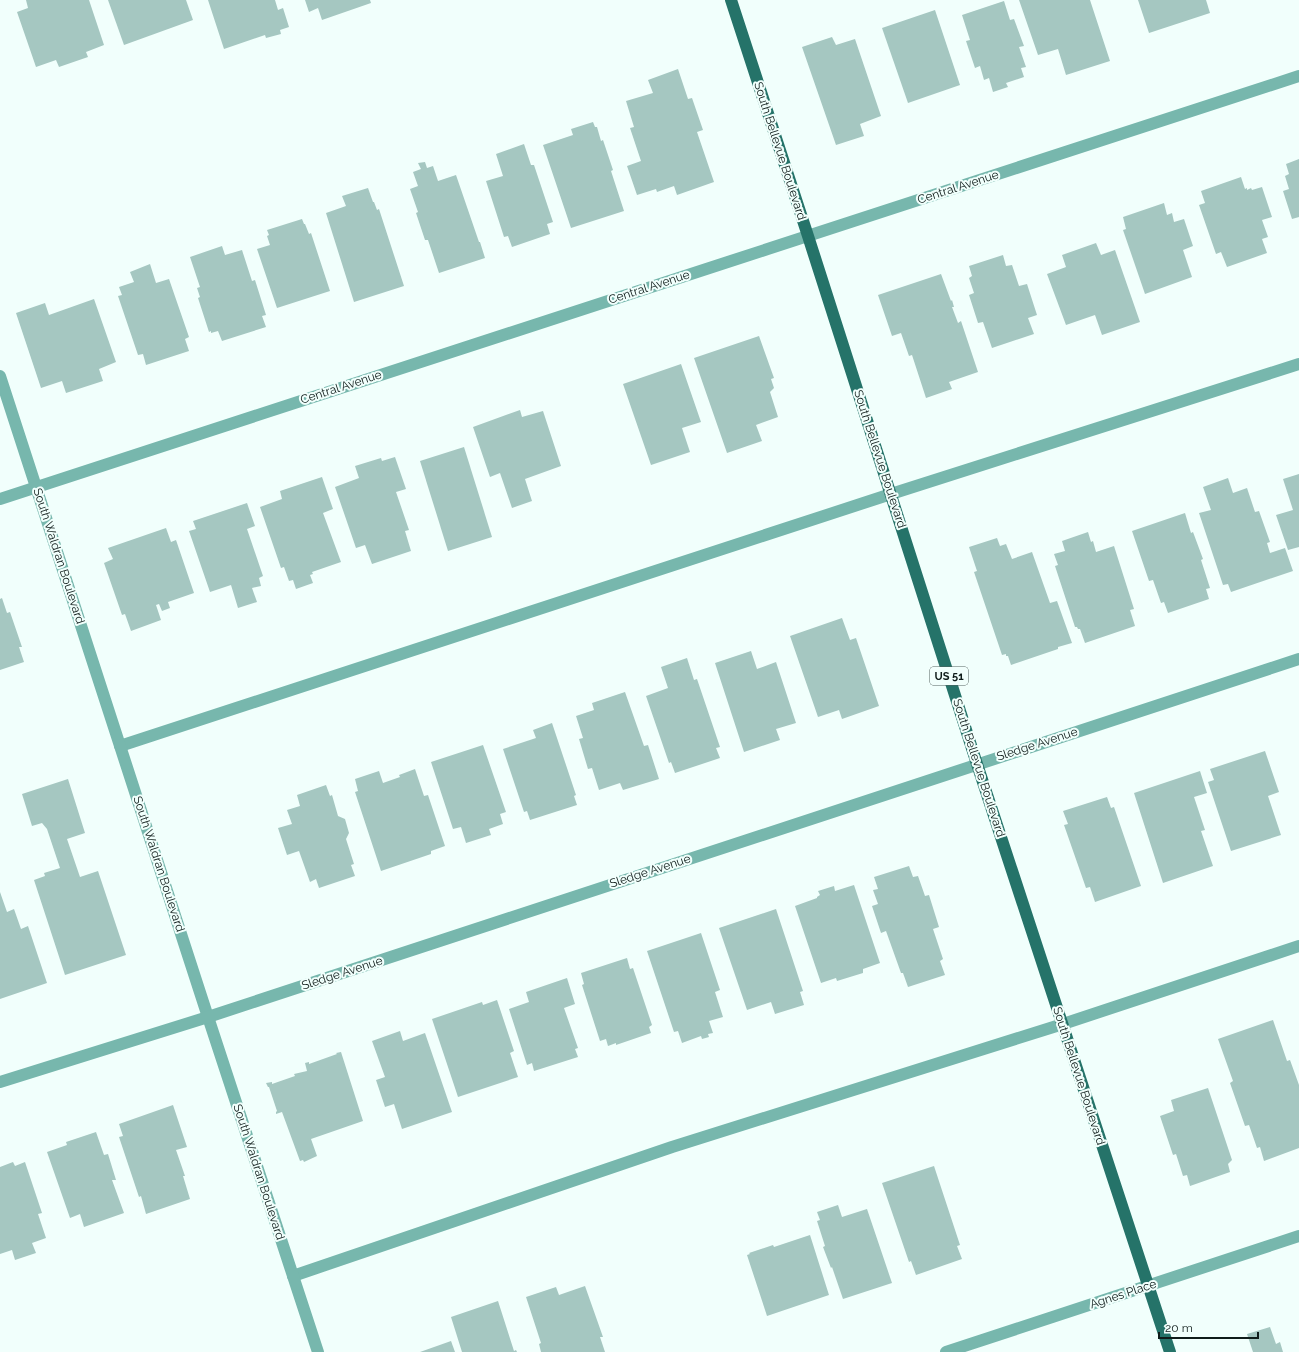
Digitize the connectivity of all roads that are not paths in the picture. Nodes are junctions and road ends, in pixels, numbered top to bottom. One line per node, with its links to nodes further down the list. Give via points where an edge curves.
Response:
1 (730, 0): 3 (main road, South Bellevue Boulevard / US 51)
2 (1299, 76): 3 (street, Central Avenue)
3 (808, 236): 6 (street, Central Avenue); 7 (main road, South Bellevue Boulevard / US 51)
4 (1299, 364): 7 (street)
5 (0, 376): 6 (street, South Waldran Boulevard)
6 (37, 486): 8 (street, Central Avenue); 10 (street, South Waldran Boulevard)
7 (891, 494): 10 (street); 11 (main road, South Bellevue Boulevard / US 51)
8 (0, 499)
9 (1299, 659): 11 (street, Sledge Avenue)
10 (120, 746): 13 (street, South Waldran Boulevard)
11 (977, 764): 13 (street, Sledge Avenue); 14 (main road, South Bellevue Boulevard / US 51)
12 (1299, 946): 14 (street)
13 (208, 1017): 15 (street, Sledge Avenue); 17 (street, South Waldran Boulevard)
14 (1062, 1024): 17 (street, via 672,1147); 18 (main road, South Bellevue Boulevard / US 51)
15 (0, 1082)
16 (1299, 1236): 18 (street, Agnes Place)
17 (293, 1276): 19 (street, South Waldran Boulevard)
18 (1148, 1286): 20 (street, Agnes Place); 21 (main road, South Bellevue Boulevard / US 51)
19 (318, 1352)
20 (946, 1352)
21 (1170, 1352)

